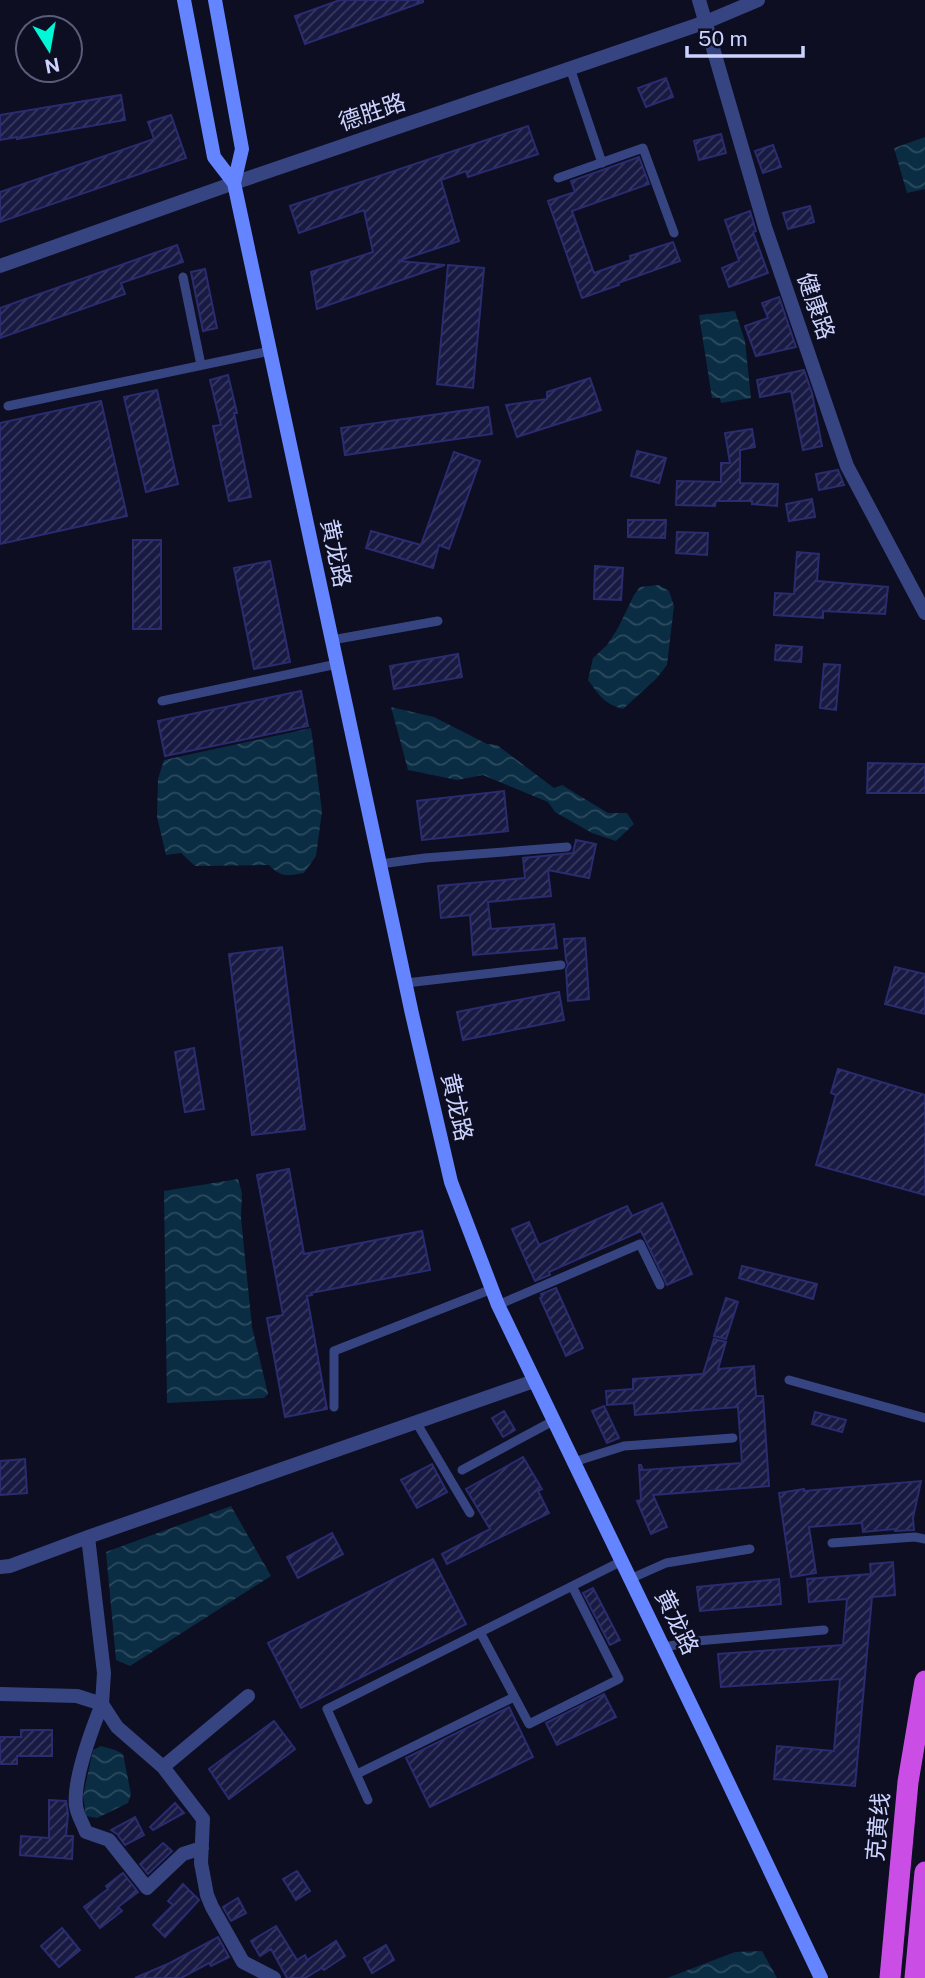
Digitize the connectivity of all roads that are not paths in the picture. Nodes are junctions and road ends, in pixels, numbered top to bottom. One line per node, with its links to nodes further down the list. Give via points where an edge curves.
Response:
1 (184, 0): 9 (main road, 黄龙路, via 214,157)
2 (215, 0): 9 (main road, 黄龙路, via 242,149)
3 (699, 0): 5 (street, 健康路)
4 (758, 0): 5 (street, 德胜路)
5 (706, 22): 6 (street, 德胜路); 16 (street, 健康路, via 765,227 847,466)
6 (570, 68): 7 (lane); 9 (street, 德胜路)
7 (602, 163): 8 (lane); 10 (lane, via 643,148)
8 (558, 178)
9 (234, 183): 11 (street, 德胜路); 13 (main road, 黄龙路)
10 (674, 233)
11 (0, 266)
12 (183, 277): 14 (lane)
13 (270, 351): 14 (lane); 18 (main road, 黄龙路)
14 (201, 365): 15 (lane)
15 (8, 406)
16 (925, 613)
17 (438, 621): 18 (lane)
18 (332, 640): 19 (main road, 黄龙路)
19 (337, 664): 20 (lane); 22 (main road, 黄龙路)
20 (162, 701)
21 (567, 846): 22 (lane)
22 (380, 864): 24 (main road, 黄龙路)
23 (561, 965): 24 (lane)
24 (406, 984): 26 (main road, 黄龙路, via 451,1182)
25 (660, 1285): 27 (lane, via 639,1244)
26 (492, 1289): 27 (main road, 黄龙路); 30 (lane, via 334,1351)
27 (498, 1305): 29 (main road, 黄龙路)
28 (789, 1380): 31 (lane)
29 (534, 1381): 32 (main road, 黄龙路); 33 (street)
30 (334, 1407)
31 (925, 1418)
32 (553, 1421): 35 (main road, 黄龙路); 36 (lane)
33 (416, 1422): 37 (lane); 38 (street)
34 (733, 1438): 35 (lane, via 624,1446)
35 (573, 1462): 42 (main road, 黄龙路)
36 (462, 1470)
37 (470, 1513)
38 (88, 1537): 43 (street); 53 (street, via 104,1673)
39 (925, 1539): 40 (lane)
40 (832, 1543)
41 (750, 1549): 44 (lane, via 666,1563)
42 (622, 1561): 44 (main road, 黄龙路); 45 (lane)
43 (0, 1567)
44 (630, 1579): 48 (main road, 黄龙路)
45 (572, 1586): 47 (lane); 52 (lane, via 619,1679 529,1724)
46 (824, 1630): 48 (lane)
47 (480, 1632): 52 (lane); 55 (lane, via 327,1709)
48 (664, 1647): 61 (main road, 黄龙路)
49 (925, 1681): 62 (highway, 克黄线, via 908,1782)
50 (0, 1694): 53 (street, via 77,1696)
51 (248, 1696): 54 (street)
52 (514, 1697): 55 (lane)
53 (102, 1704): 54 (street, via 117,1727); 57 (street, via 78,1780 76,1806 86,1832 109,1840 147,1888 183,1854)
54 (163, 1767): 57 (street, via 203,1819)
55 (357, 1774): 56 (lane)
56 (368, 1800)
57 (202, 1849): 60 (street, via 206,1895 212,1907 243,1962)
58 (925, 1872): 59 (highway)
59 (919, 1971)
60 (274, 1978)
61 (821, 1978)
62 (890, 1978)

